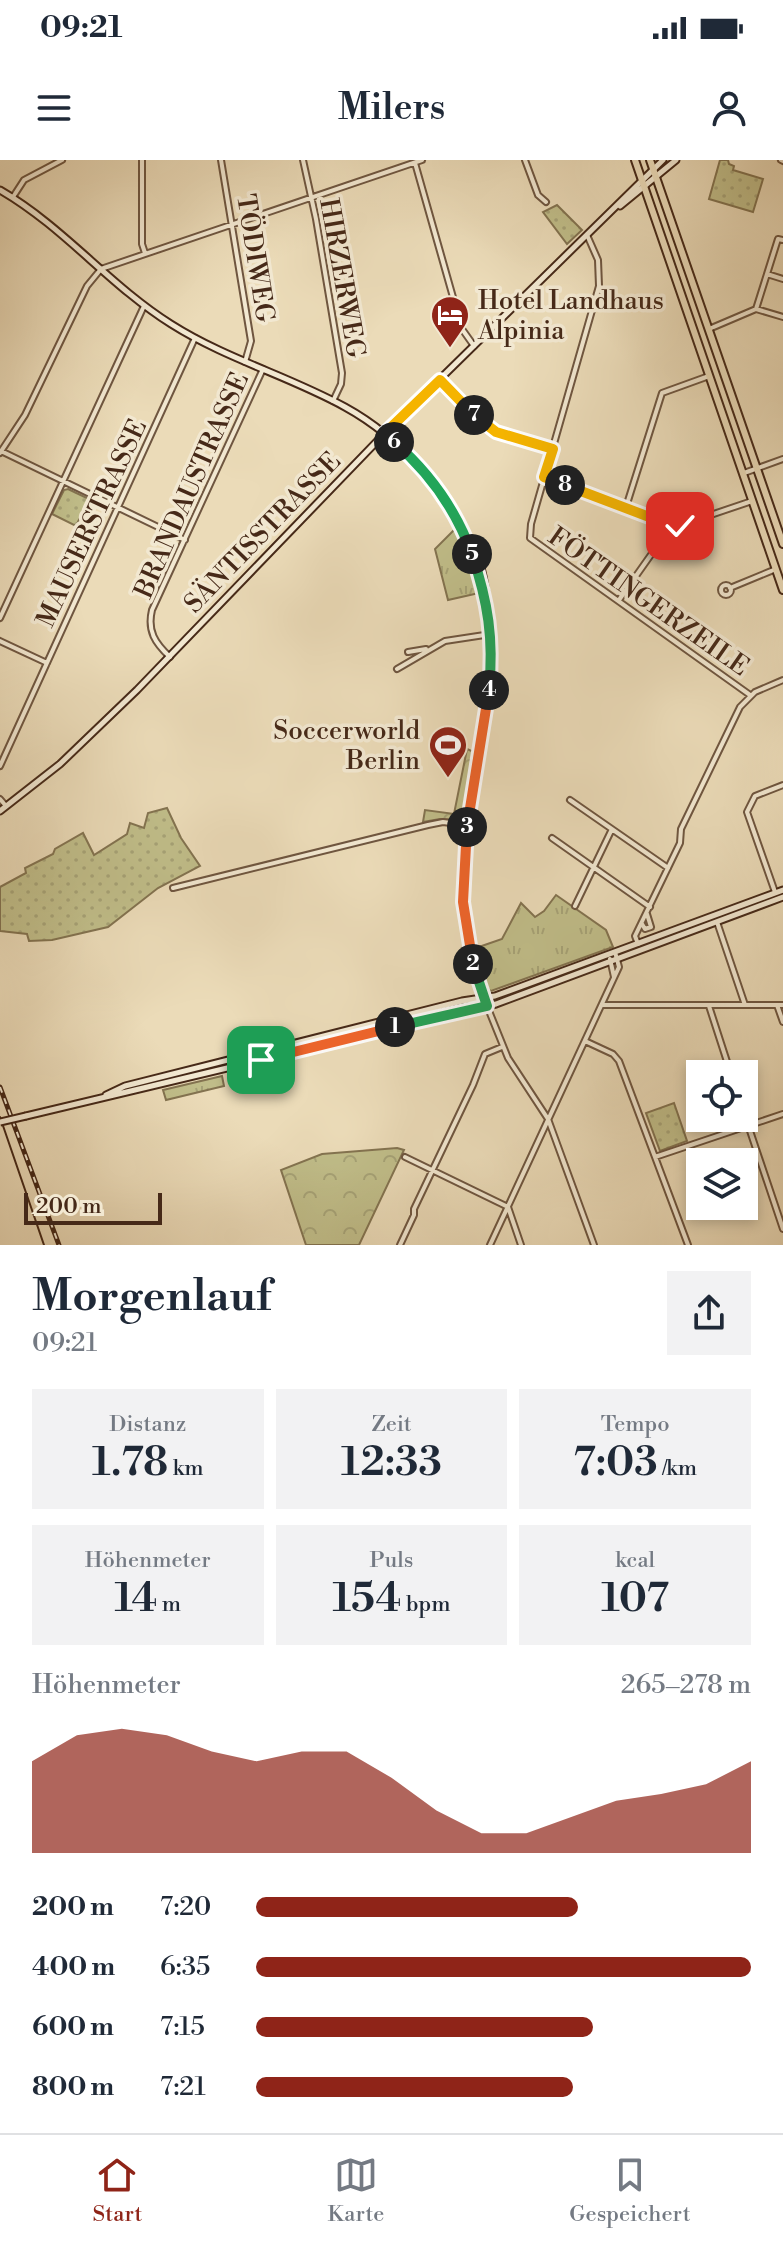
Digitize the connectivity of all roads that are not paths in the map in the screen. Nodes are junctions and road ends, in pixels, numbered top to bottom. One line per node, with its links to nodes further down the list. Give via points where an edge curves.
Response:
1 (62, 160): 16 (street, via 24,180)
2 (142, 160): 22 (street)
3 (221, 160): 19 (street, TÖDIWEG)
4 (303, 160): 17 (street, HIRZERWEG)
5 (422, 160): 11 (street)
6 (525, 160): 18 (street, via 538,195)
7 (635, 160): 14 (main road)
8 (650, 160): 12 (main road)
9 (663, 160): 12 (street)
10 (676, 160): 13 (street, SÄNTISSTRASSE)
11 (414, 161): 17 (street); 31 (street, via 462,329)
12 (653, 169): 13 (main road); 14 (street)
13 (656, 177): 14 (street, SÄNTISSTRASSE); 29 (main road)
14 (643, 184): 20 (street, SÄNTISSTRASSE); 34 (main road)
15 (0, 190): 16 (street)
16 (13, 197): 23 (street)
17 (310, 197): 19 (street); 36 (street, HIRZERWEG, via 342,373)
18 (546, 202)
19 (232, 224): 22 (street); 32 (street, TÖDIWEG, via 251,341)
20 (587, 235): 31 (street, SÄNTISSTRASSE); 38 (street, via 598,260 599,286)
21 (783, 240): 24 (street, via 778,239)
22 (145, 253): 23 (street)
23 (101, 269): 26 (street); 39 (street, via 87,286 25,415)
24 (767, 274): 25 (street); 27 (street)
25 (783, 279)
26 (144, 306): 30 (street); 44 (street)
27 (756, 309): 28 (street); 29 (street)
28 (783, 317)
29 (709, 329): 41 (main road)
30 (195, 338): 32 (street); 46 (street, MAUSERSTRASSE)
31 (474, 346): 35 (street, SÄNTISSTRASSE)
32 (245, 362): 33 (street)
33 (263, 369): 36 (street); 49 (street, BRANDAUSTRASSE)
34 (709, 376): 42 (main road); 47 (street, via 662,393)
35 (440, 380): 37 (street, SÄNTISSTRASSE); 38 (street, via 489,429)
36 (333, 401): 37 (street)
37 (385, 433): 56 (street, via 436,486 477,556); 60 (street, SÄNTISSTRASSE)
38 (553, 449): 43 (street)
39 (1, 452): 44 (street)
40 (783, 459): 41 (street)
41 (757, 468): 42 (street); 50 (main road)
42 (743, 473): 45 (main road)
43 (544, 477): 47 (street); 54 (street, FÖTTINGERZEILE, via 529,535)
44 (64, 483): 46 (street); 55 (street)
45 (752, 501): 48 (street); 51 (main road)
46 (118, 508): 49 (street); 61 (street, MAUSERSTRASSE)
47 (625, 508): 48 (street)
48 (672, 525): 54 (street)
49 (185, 540): 60 (street, BRANDAUSTRASSE, via 151,617 153,637)
50 (783, 544)
51 (776, 569): 52 (street); 53 (main road)
52 (730, 588)
53 (783, 590)
54 (619, 600): 64 (street, FÖTTINGERZEILE)
55 (0, 618)
56 (491, 634): 58 (street); 71 (street, via 486,721)
57 (0, 641): 61 (street)
58 (433, 647): 59 (street); 62 (street)
59 (408, 652)
60 (170, 657): 69 (street, SÄNTISSTRASSE, via 60,764)
61 (47, 663): 65 (street, MAUSERSTRASSE)
62 (397, 669)
63 (783, 680): 64 (street)
64 (750, 695): 75 (street, via 685,820)
65 (0, 766)
66 (783, 785): 78 (street, via 755,796 747,812)
67 (0, 799): 69 (street)
68 (570, 800): 72 (street)
69 (6, 806): 70 (street, SÄNTISSTRASSE)
70 (0, 811)
71 (468, 826): 76 (street, via 428,825); 85 (street, via 465,922)
72 (612, 829): 74 (street); 75 (street)
73 (552, 838): 74 (street)
74 (594, 867): 80 (street); 81 (street)
75 (668, 868): 81 (street)
76 (173, 888)
77 (783, 890): 78 (street)
78 (775, 892): 83 (street)
79 (783, 897): 82 (street)
80 (575, 906)
81 (650, 907): 83 (street, via 635,936)
82 (717, 922): 84 (street); 87 (street)
83 (638, 944): 84 (street)
84 (613, 957): 85 (street); 86 (street, via 614,980); 89 (street)
85 (484, 997): 89 (street); 95 (street, via 125,1086)
86 (602, 1005): 90 (street); 92 (street)
87 (745, 1005): 88 (street); 90 (street)
88 (780, 1005): 91 (street)
89 (487, 1006): 93 (street); 95 (street)
90 (709, 1006): 94 (street)
91 (783, 1022)
92 (585, 1041): 97 (street); 103 (street, via 619,1061)
93 (502, 1047): 97 (street); 104 (street, via 485,1054)
94 (726, 1060)
95 (98, 1098): 98 (street, bridge)
96 (783, 1114): 99 (street)
97 (548, 1119): 105 (street); 110 (street)
98 (0, 1122)
99 (758, 1123)
100 (730, 1132): 103 (street)
101 (750, 1132): 106 (street)
102 (405, 1157): 104 (street)
103 (655, 1157): 111 (street)
104 (431, 1170): 105 (street); 107 (street)
105 (508, 1207): 108 (street); 109 (street)
106 (783, 1229)
107 (400, 1245)
108 (490, 1245)
109 (521, 1245)
110 (594, 1245)
111 (688, 1245)

